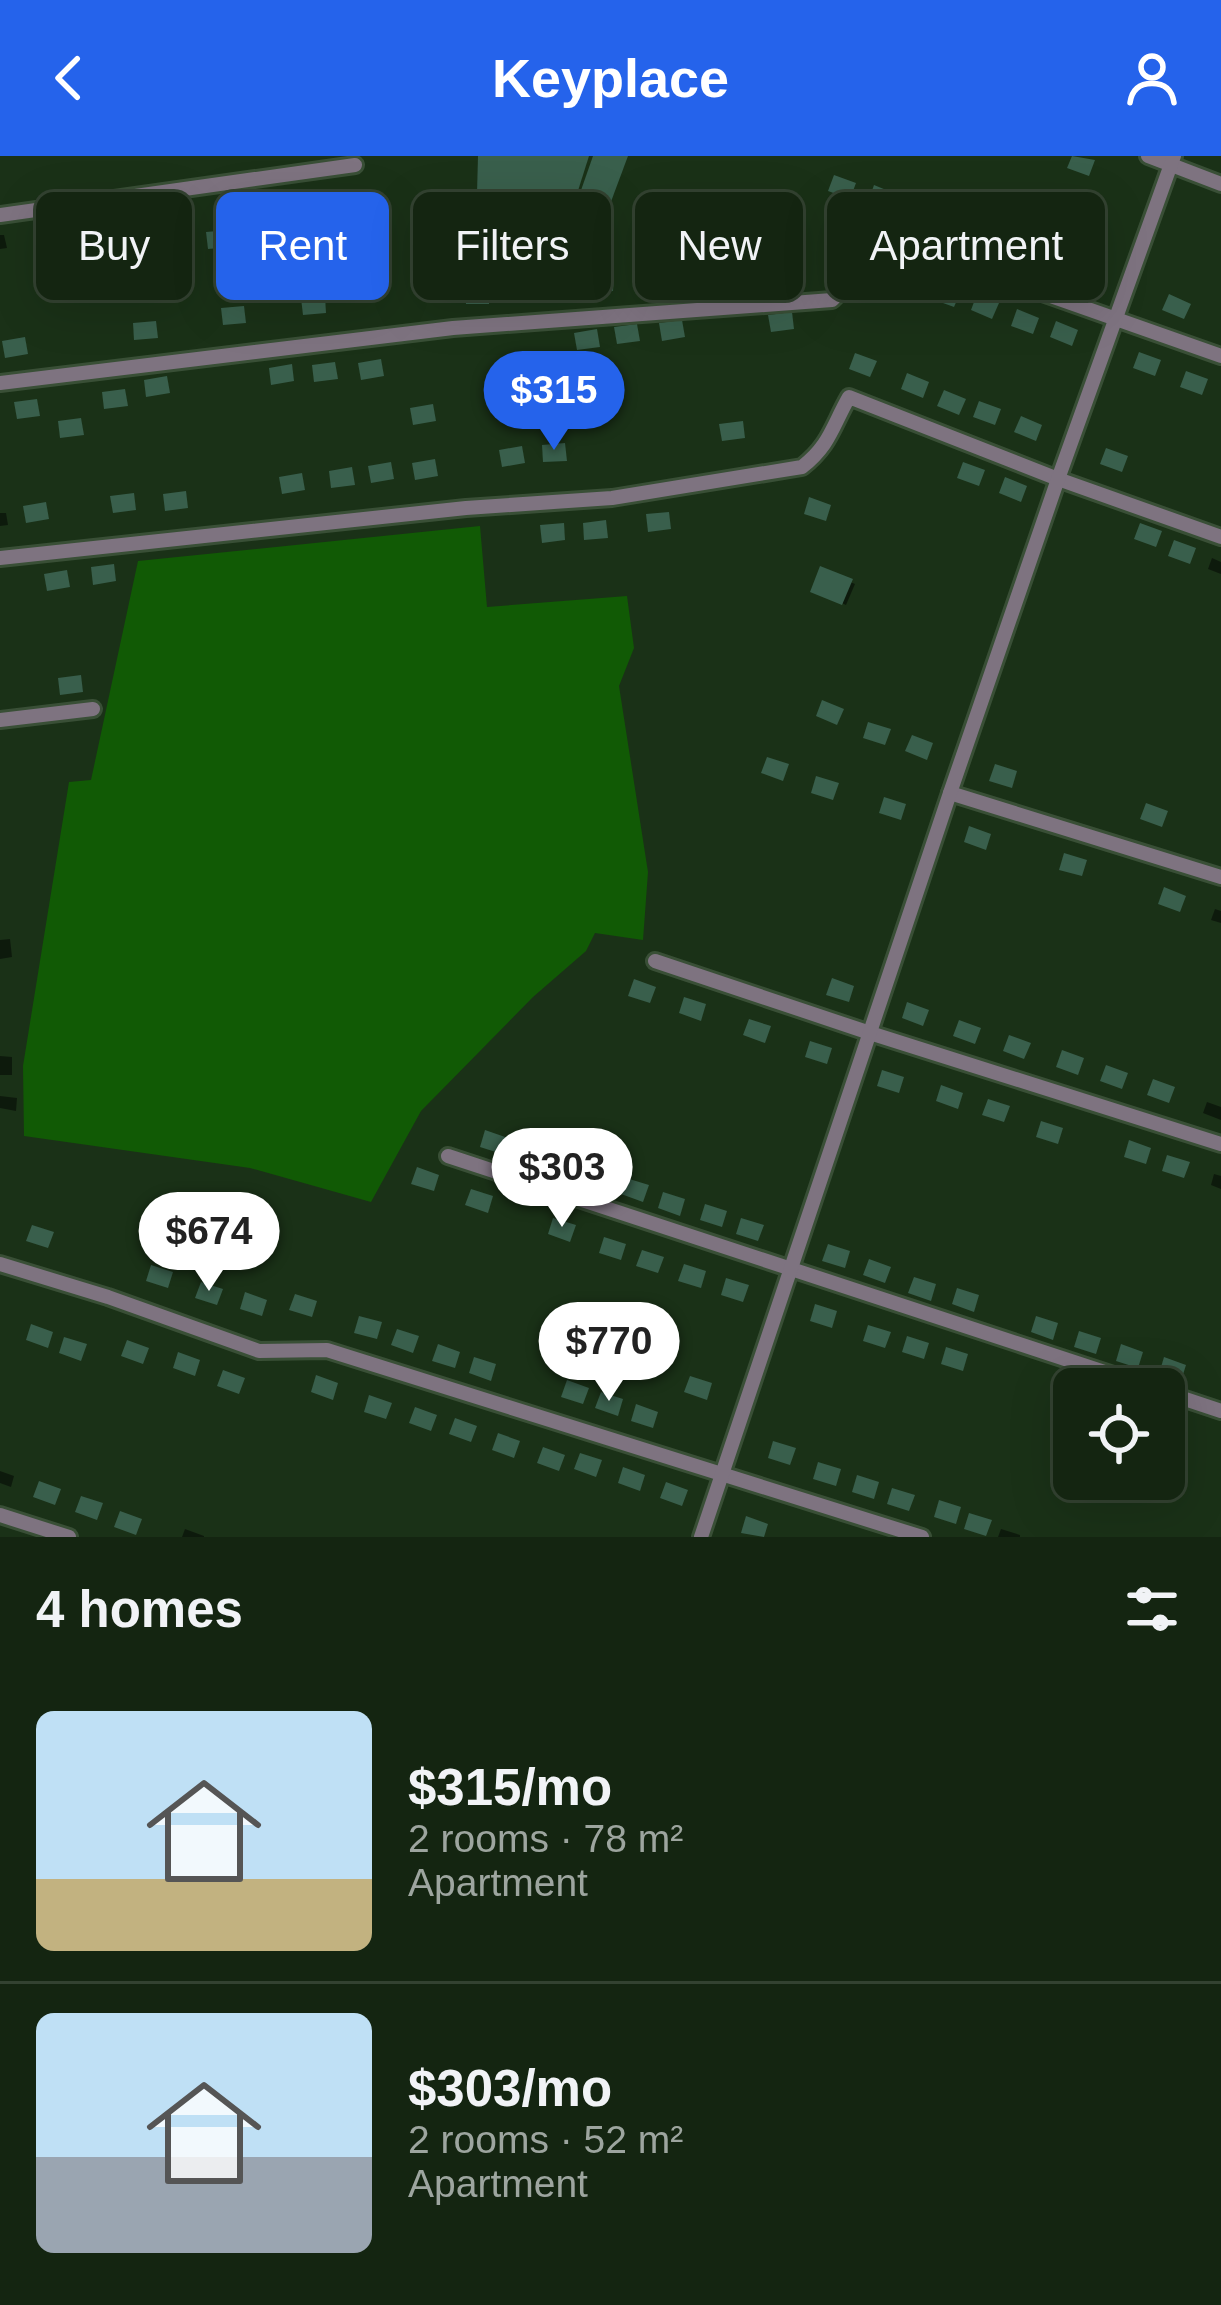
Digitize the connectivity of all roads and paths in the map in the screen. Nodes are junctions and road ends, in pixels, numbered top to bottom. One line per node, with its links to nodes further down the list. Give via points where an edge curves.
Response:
1 (1148, 156): 2 (street)
2 (1172, 160): 4 (street); 6 (street)
3 (355, 165): 5 (street)
4 (1221, 184)
5 (0, 215)
6 (1117, 318): 7 (street); 8 (street, via 872,233 850,282 832,299 453,328); 9 (street)
7 (1221, 356)
8 (0, 383)
9 (1058, 479): 10 (street); 11 (street, via 850,398 824,450 802,467 612,498); 14 (street)
10 (1221, 537)
11 (0, 558)
12 (93, 709): 13 (street)
13 (0, 720)
14 (950, 794): 15 (street); 17 (street)
15 (1221, 877)
16 (656, 961): 17 (street)
17 (870, 1033): 18 (street); 21 (street)
18 (1221, 1144)
19 (448, 1156): 21 (street)
20 (0, 1264): 25 (street, via 259,1351 327,1350)
21 (792, 1267): 22 (street); 25 (street)
22 (1094, 1368)
23 (1185, 1399): 24 (street)
24 (1221, 1411)
25 (722, 1472): 28 (street); 29 (street)
26 (0, 1515): 27 (street)
27 (69, 1537)
28 (701, 1537)
29 (922, 1537)

